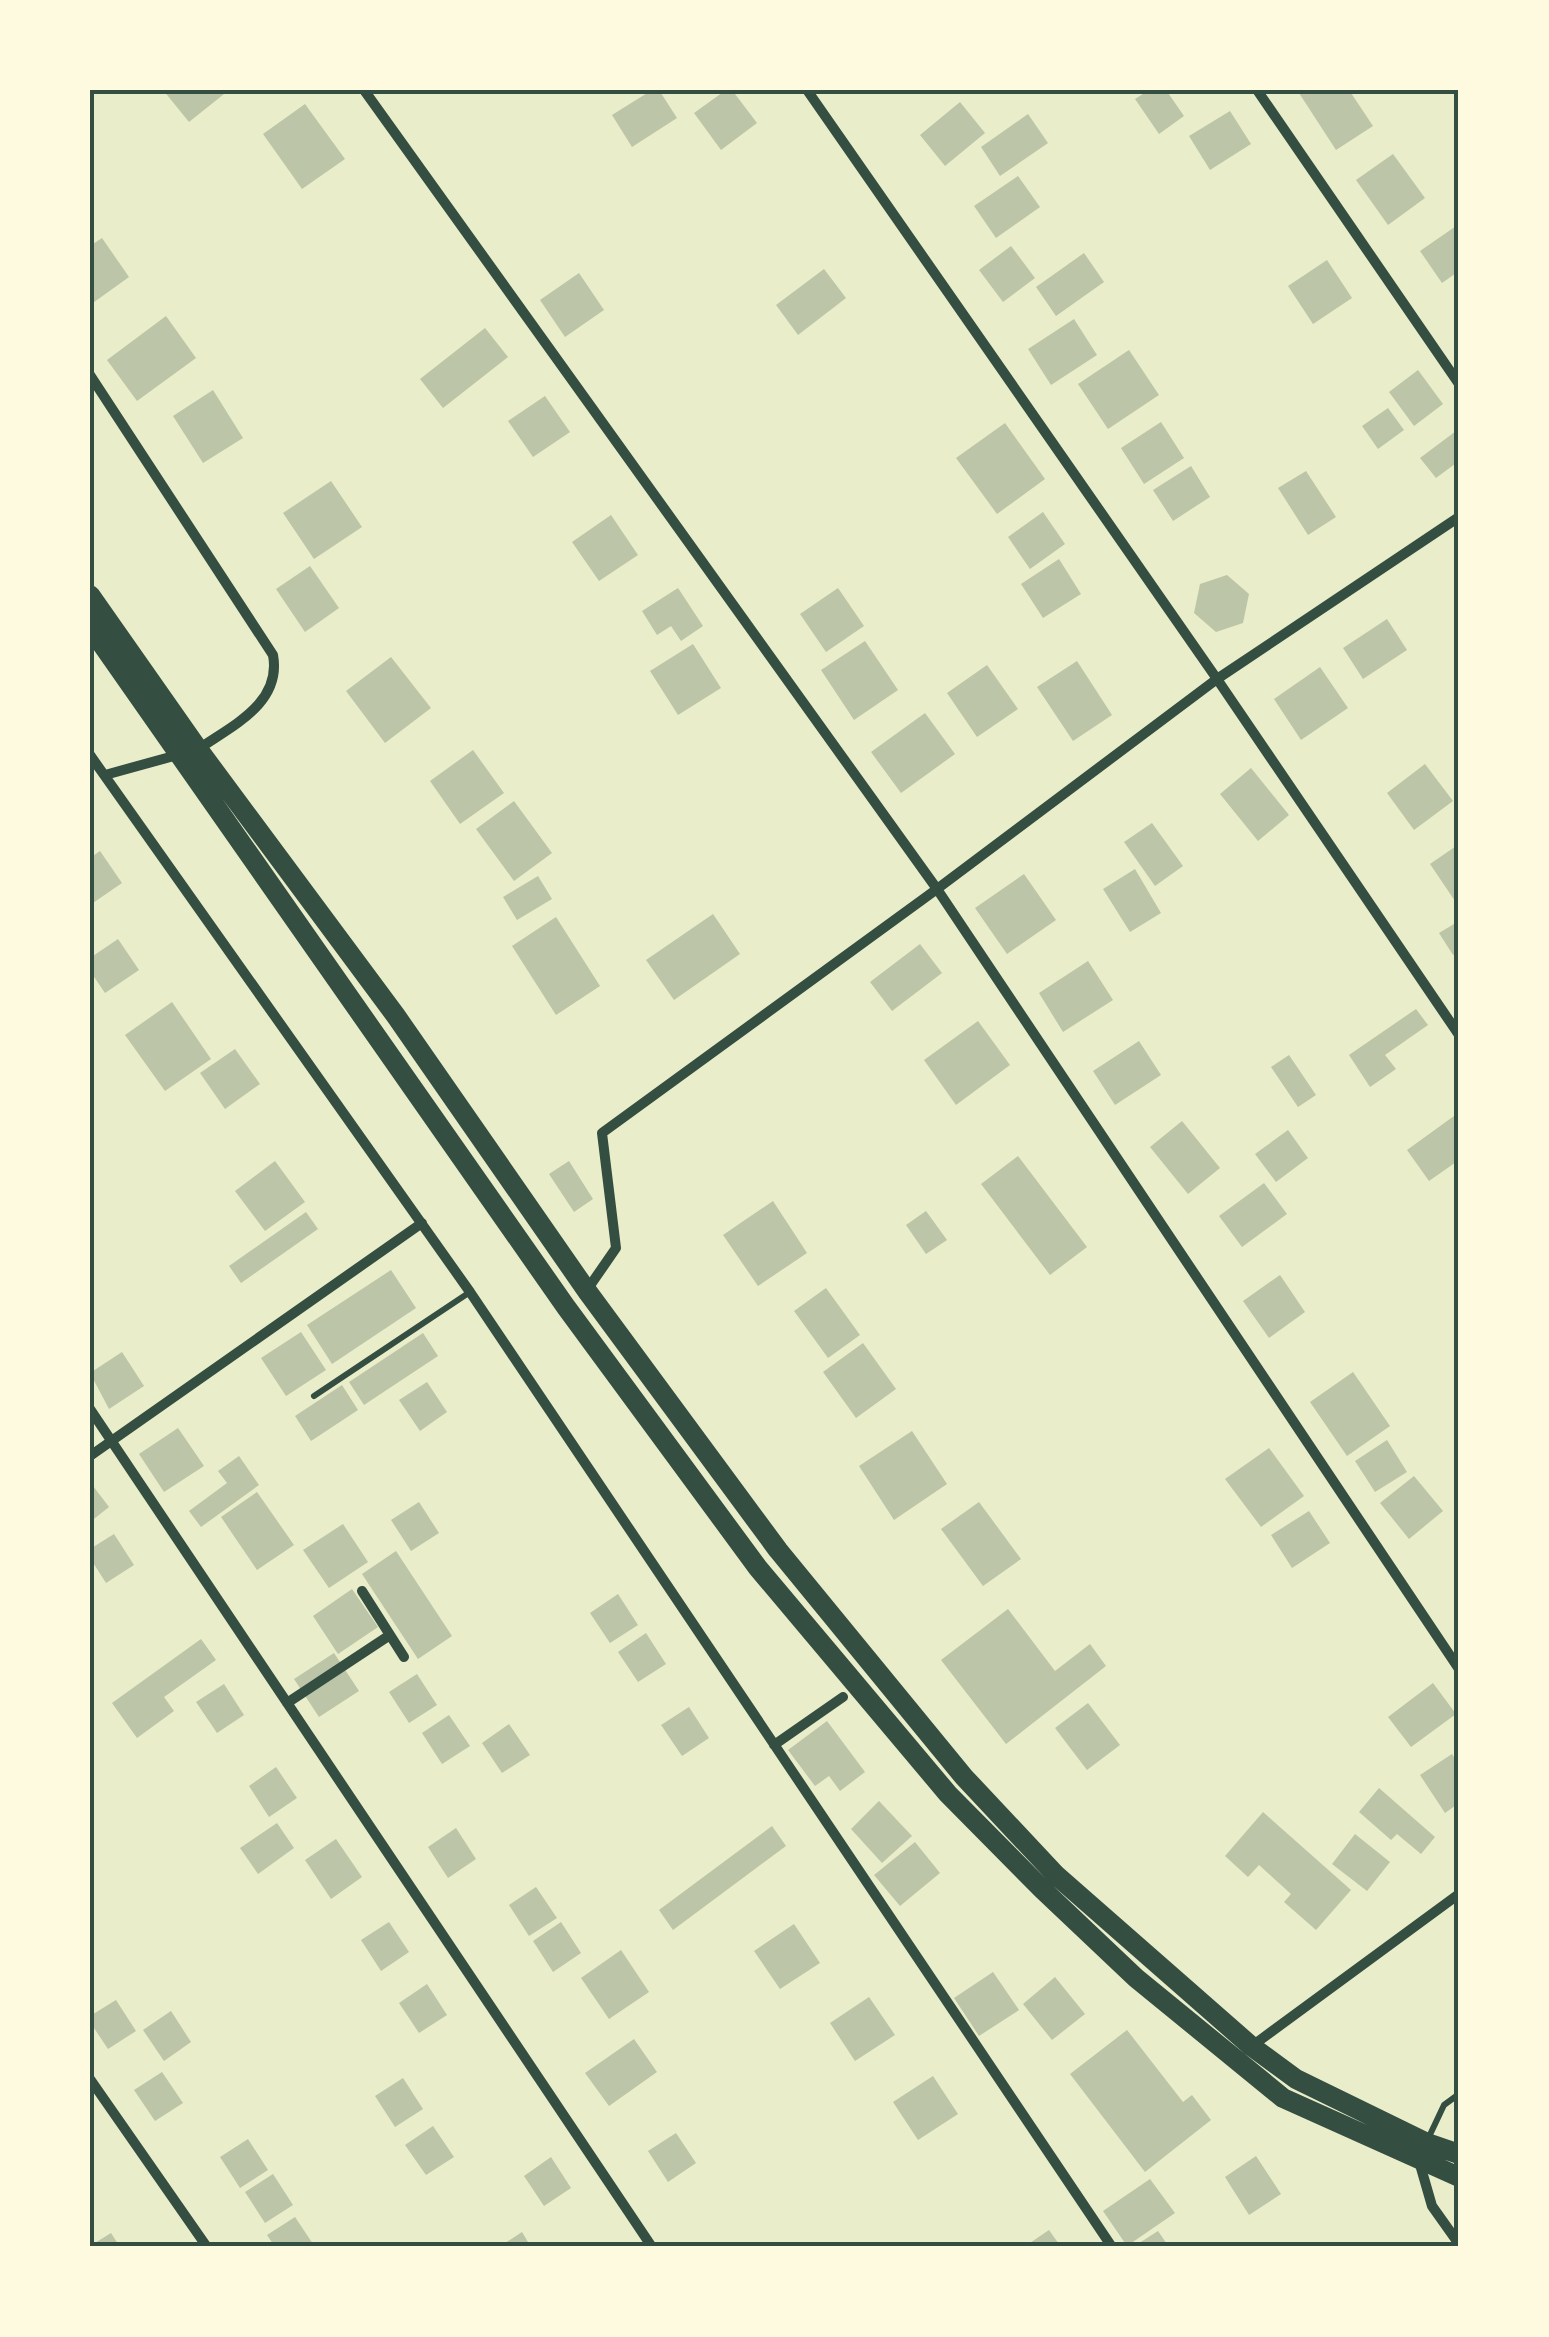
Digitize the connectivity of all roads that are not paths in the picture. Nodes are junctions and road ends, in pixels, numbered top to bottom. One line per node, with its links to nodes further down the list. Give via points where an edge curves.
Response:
1 (364, 90): 13 (street)
2 (806, 90): 9 (street)
3 (1257, 90): 5 (street)
4 (90, 375): 10 (street, via 272,656 274,679 258,706)
5 (1459, 384)
6 (1459, 517): 9 (street)
7 (90, 596): 10 (highway)
8 (90, 627): 10 (highway)
9 (1218, 680): 13 (street); 14 (street)
10 (188, 752): 12 (street); 16 (highway, via 396,1016); 33 (highway, via 566,1307 758,1568 948,1794 1136,1978 1283,2098)
11 (90, 755): 12 (street)
12 (105, 775): 15 (street)
13 (937, 890): 16 (street, via 602,1133 616,1248); 25 (street)
14 (1459, 1036)
15 (422, 1223): 17 (street); 20 (street)
16 (587, 1291): 30 (highway, via 778,1550 964,1777 1056,1874)
17 (470, 1292): 18 (lane); 28 (street)
18 (314, 1396)
19 (90, 1410): 20 (street)
20 (111, 1441): 21 (street); 27 (street)
21 (90, 1456)
22 (362, 1591): 23 (street)
23 (390, 1635): 24 (street); 27 (street)
24 (404, 1658)
25 (1459, 1669)
26 (842, 1697): 28 (street)
27 (287, 1703): 38 (street)
28 (774, 1745): 39 (street)
29 (1459, 1894): 30 (street)
30 (1252, 2046): 33 (highway, via 1296,2079)
31 (90, 2079): 37 (street)
32 (1459, 2094): 33 (lane, via 1444,2105)
33 (1423, 2151): 34 (highway); 35 (highway); 36 (street, via 1432,2206)
34 (1459, 2154)
35 (1459, 2177)
36 (1459, 2244)
37 (207, 2247)
38 (652, 2247)
39 (1112, 2247)

